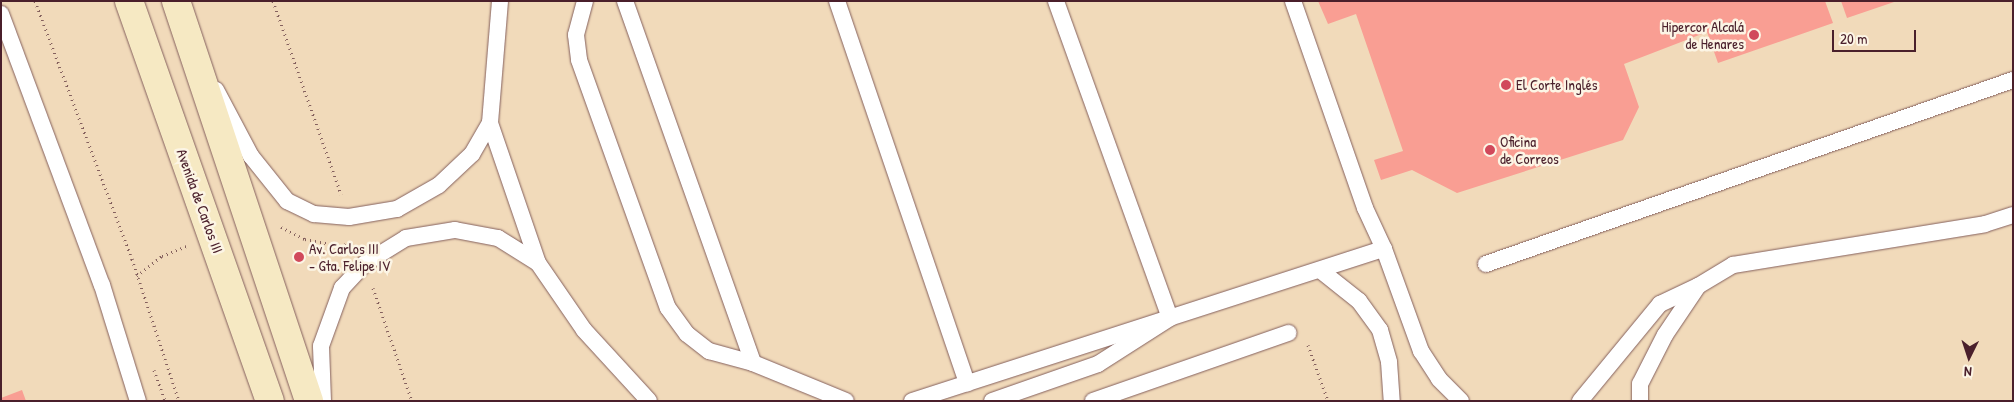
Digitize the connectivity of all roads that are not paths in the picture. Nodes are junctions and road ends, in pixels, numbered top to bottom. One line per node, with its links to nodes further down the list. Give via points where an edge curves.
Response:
1 (130, 1): 24 (street, Avenida de Carlos III)
2 (176, 1): 10 (street)
3 (500, 1): 12 (lane)
4 (585, 1): 21 (lane, via 576,35 579,60 668,308 687,334 709,351)
5 (625, 1): 21 (lane)
6 (837, 1): 22 (lane)
7 (1056, 1): 19 (lane)
8 (1292, 1): 14 (lane, via 1365,208)
9 (1, 14): 23 (lane, via 102,286)
10 (186, 32): 12 (lane, via 251,156 287,201 314,214 349,217 397,209 439,185 472,154); 25 (street)
11 (2013, 80): 16 (lane)
12 (490, 123): 15 (lane)
13 (2013, 215): 18 (lane, via 1985,224 1733,265)
14 (1384, 249): 17 (lane); 33 (lane, via 1421,351 1439,380)
15 (538, 263): 26 (lane, via 498,238 456,230 406,238 364,264 342,288 320,346); 27 (lane, via 584,330)
16 (1486, 264)
17 (1320, 270): 19 (lane); 32 (lane, via 1359,300 1380,330 1389,362)
18 (1698, 286): 34 (lane, via 1660,304); 35 (lane, via 1665,335 1640,384)
19 (1170, 318): 22 (lane); 30 (lane, via 1098,364)
20 (1288, 333): 31 (lane)
21 (753, 363): 28 (lane)
22 (967, 383): 29 (lane)
23 (138, 401)
24 (270, 401)
25 (309, 401)
26 (323, 401)
27 (649, 401)
28 (846, 401)
29 (912, 401)
30 (992, 401)
31 (1093, 401)
32 (1392, 401)
33 (1460, 401)
34 (1580, 401)
35 (1640, 401)

